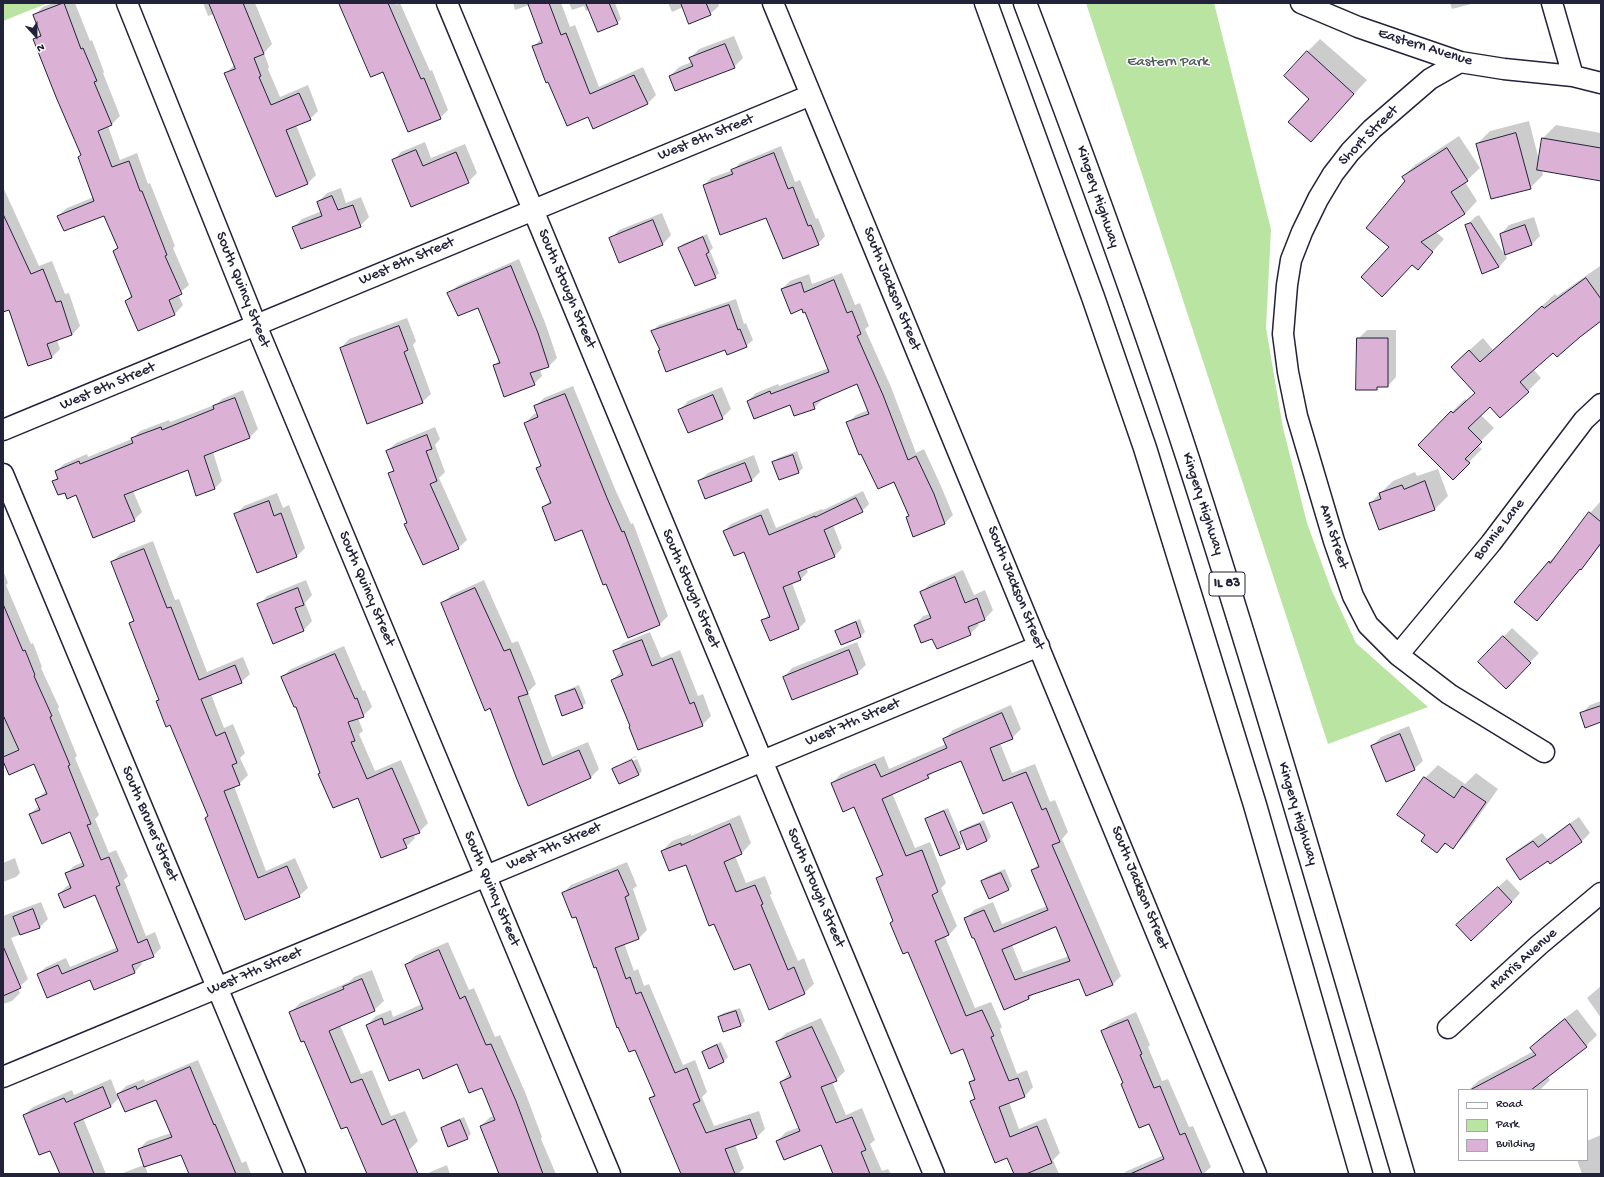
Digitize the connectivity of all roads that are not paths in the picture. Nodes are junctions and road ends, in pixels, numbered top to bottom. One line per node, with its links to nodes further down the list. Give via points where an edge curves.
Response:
1 (127, 3): 14 (street, South Quincy Street)
2 (447, 3): 12 (street, South Stough Street)
3 (773, 3): 11 (street, South Jackson Street)
4 (1025, 3): 32 (highway, Kingery Highway / IL 83, via 1077,138 1197,487 1294,803)
5 (1301, 3): 8 (street, Eastern Avenue, via 1358,27)
6 (1552, 3): 9 (street)
7 (986, 5): 31 (highway, IL 83, via 1093,297 1145,448 1255,804)
8 (1460, 62): 9 (street, Eastern Avenue); 13 (street, Short Street, via 1430,79 1354,148 1333,174)
9 (1574, 76): 10 (street, Eastern Avenue)
10 (1601, 83)
11 (811, 95): 12 (street, West 8th Street); 18 (street, South Jackson Street)
12 (532, 209): 14 (street, West 8th Street); 21 (street, South Stough Street)
13 (1302, 232): 19 (street, Ann Street, via 1291,260 1286,286 1283,334 1297,416 1331,534 1353,596 1368,625)
14 (256, 325): 16 (street, West 8th Street); 22 (street, South Quincy Street)
15 (1601, 404): 19 (street, Bonnie Lane, via 1584,420 1450,594)
16 (3, 430)
17 (3, 474): 24 (street, South Bruner Street)
18 (1038, 646): 21 (street, West 7th Street); 30 (street, South Jackson Street)
19 (1398, 655): 20 (street, Ann Street, via 1449,694)
20 (1544, 752)
21 (762, 761): 22 (street, West 7th Street); 29 (street, South Stough Street)
22 (486, 876): 24 (street, West 7th Street); 28 (street, South Quincy Street)
23 (1601, 893): 25 (street, Harris Avenue, via 1539,945)
24 (217, 988): 26 (street, West 7th Street); 27 (street, South Bruner Street)
25 (1448, 1028)
26 (3, 1077)
27 (294, 1174)
28 (610, 1174)
29 (934, 1174)
30 (1256, 1174)
31 (1361, 1174)
32 (1403, 1174)

